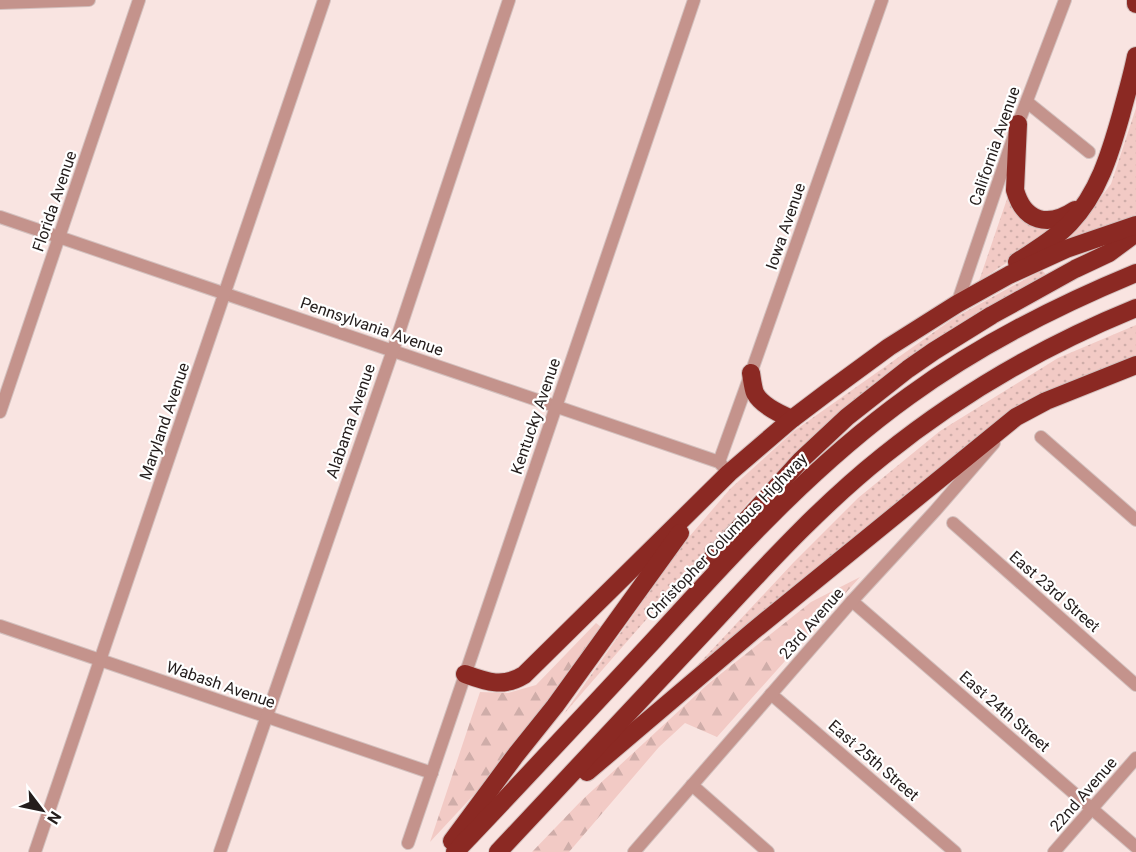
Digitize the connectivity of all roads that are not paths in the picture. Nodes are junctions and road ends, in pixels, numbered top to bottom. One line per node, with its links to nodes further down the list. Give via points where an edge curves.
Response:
1 (89, 0): 8 (street)
2 (139, 0): 17 (street, Florida Avenue)
3 (324, 0): 20 (street, Maryland Avenue)
4 (509, 0): 23 (street, Alabama Avenue)
5 (694, 0): 26 (street, Kentucky Avenue)
6 (882, 0): 25 (street, Iowa Avenue)
7 (1065, 0): 10 (street, California Avenue)
8 (0, 3)
9 (1136, 57): 13 (highway, via 1108,158)
10 (1027, 102): 11 (street, California Avenue); 12 (street)
11 (1018, 124): 13 (highway, via 1015,190 1023,207 1042,221 1056,220); 21 (street, California Avenue)
12 (1089, 152)
13 (1088, 199): 19 (highway, via 1061,231)
14 (0, 217): 17 (street, Pennsylvania Avenue)
15 (1136, 225): 19 (highway, via 1066,249)
16 (1136, 233): 43 (highway, via 1108,253 934,351 847,417 794,468 562,724)
17 (59, 237): 20 (street, Pennsylvania Avenue); 27 (street, Florida Avenue)
18 (1136, 273): 43 (highway, Christopher Columbus Highway, via 1055,309 980,349 909,395 850,441 753,532)
19 (980, 291): 21 (highway)
20 (225, 294): 23 (street, Pennsylvania Avenue); 37 (street, Maryland Avenue)
21 (957, 304): 29 (highway, via 889,347)
22 (1136, 308): 47 (highway, via 1040,352 983,385 912,433 858,477 803,528)
23 (393, 350): 26 (street, Pennsylvania Avenue); 41 (street, Alabama Avenue)
24 (1136, 364): 28 (highway)
25 (751, 373): 29 (highway, via 755,393 767,406); 31 (street, Iowa Avenue)
26 (556, 407): 31 (street, Pennsylvania Avenue); 38 (street, Kentucky Avenue)
27 (0, 412)
28 (1016, 417): 35 (street, 23rd Avenue); 47 (highway)
29 (792, 419): 31 (highway)
30 (1041, 437): 33 (street)
31 (724, 467): 32 (highway)
32 (711, 490): 38 (highway, via 524,675 500,683); 52 (highway)
33 (1136, 520)
34 (953, 523): 39 (street, East 23rd Street)
35 (852, 601): 40 (street, 23rd Avenue); 46 (street, East 24th Street)
36 (0, 626): 37 (street, Wabash Avenue)
37 (100, 660): 41 (street, Wabash Avenue); 50 (street, Maryland Avenue)
38 (465, 674): 44 (street, Kentucky Avenue)
39 (1136, 684)
40 (771, 694): 45 (street, 23rd Avenue); 57 (street, East 25th Street)
41 (266, 716): 44 (street, Wabash Avenue); 51 (street, Alabama Avenue)
42 (1136, 758): 46 (street, 22nd Avenue)
43 (545, 759): 53 (highway, Christopher Columbus Highway)
44 (432, 773): 48 (street, Kentucky Avenue)
45 (692, 785): 55 (street, 23rd Avenue); 56 (street)
46 (1092, 809): 49 (street, East 24th Street); 58 (street, 22nd Avenue)
47 (519, 829): 54 (highway)
48 (408, 843)
49 (1136, 847)
50 (36, 852)
51 (220, 852)
52 (444, 852)
53 (455, 852)
54 (498, 852)
55 (634, 852)
56 (768, 852)
57 (955, 852)
58 (1054, 852)

